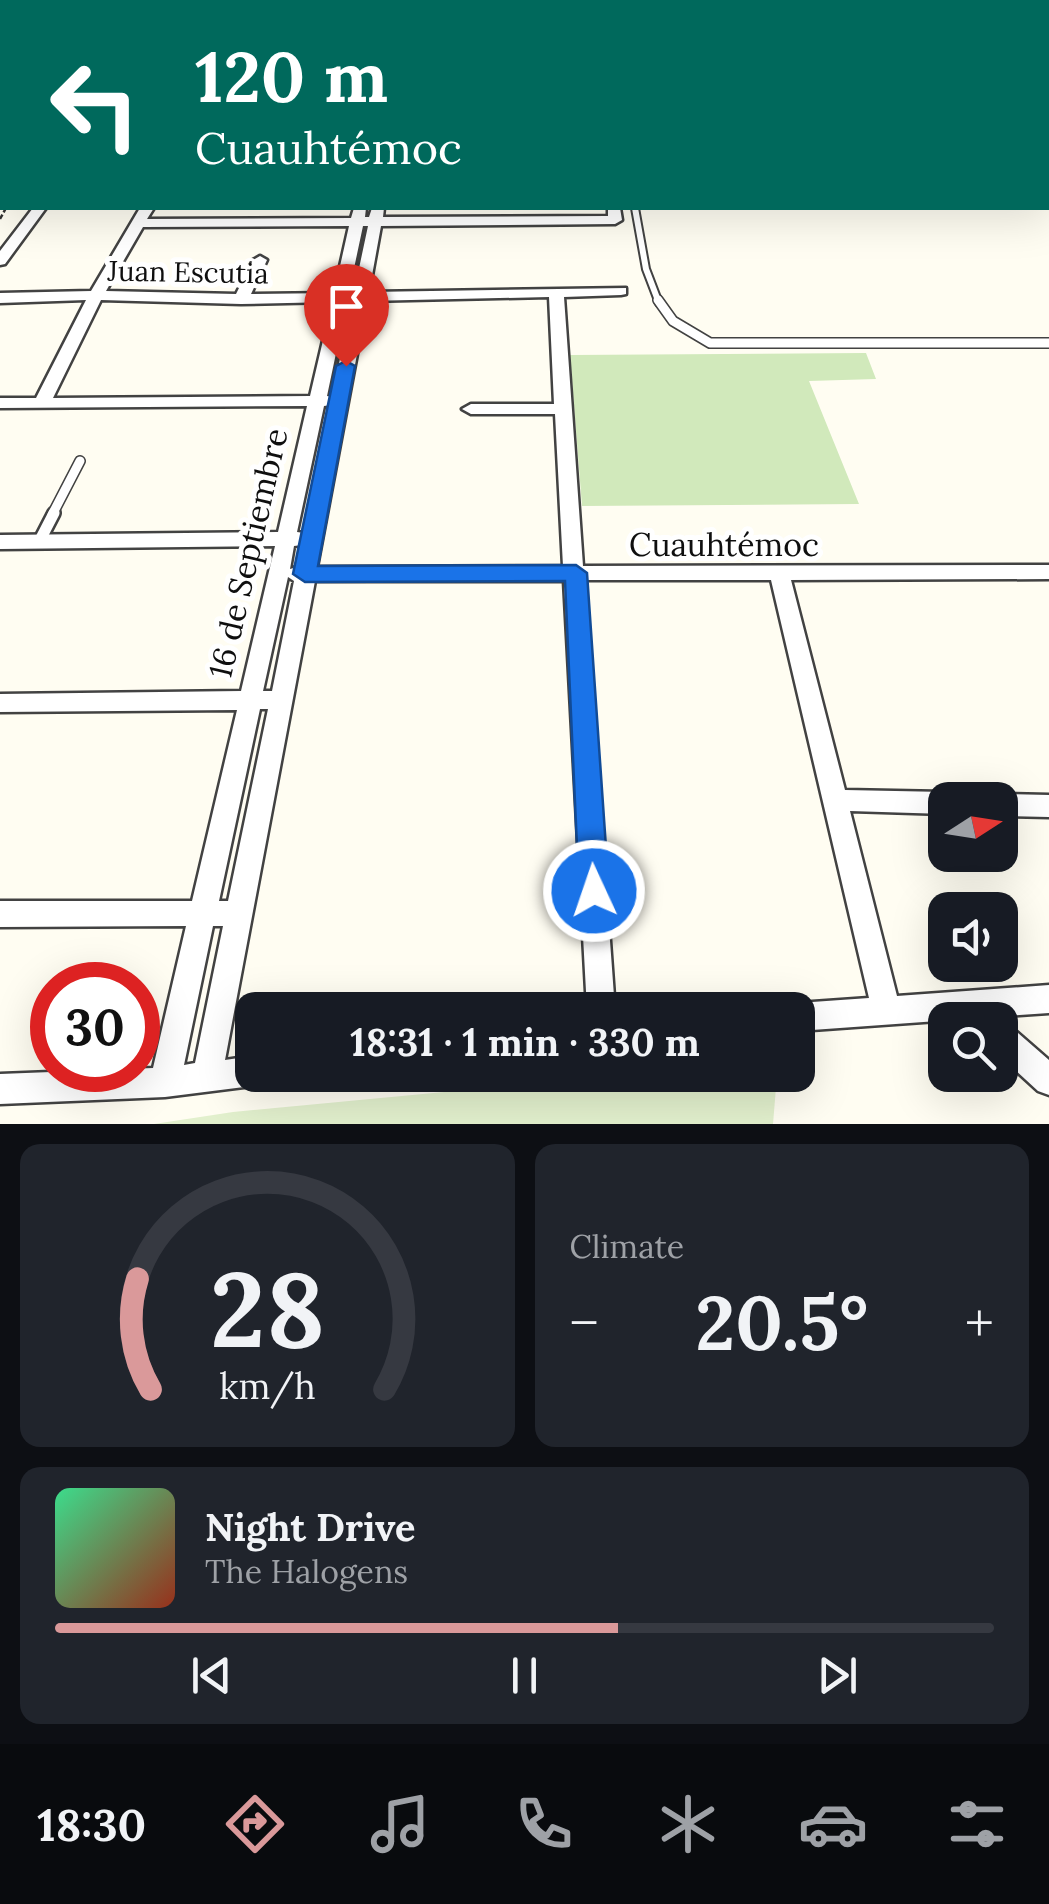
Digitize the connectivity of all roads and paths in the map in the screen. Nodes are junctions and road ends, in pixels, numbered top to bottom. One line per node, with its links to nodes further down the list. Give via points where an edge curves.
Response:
1 (38, 210): 8 (street)
2 (146, 210): 6 (street)
3 (635, 210): 15 (lane, via 652,296 699,340)
4 (368, 214): 5 (street); 6 (street); 12 (street, 16 de Septiembre)
5 (614, 214)
6 (138, 223): 11 (street)
7 (260, 260): 14 (street)
8 (0, 261)
9 (622, 291): 10 (street, Juan Escutia)
10 (556, 294): 12 (street, Juan Escutia); 20 (street)
11 (96, 295): 13 (street, Juan Escutia); 14 (street, Juan Escutia); 18 (street)
12 (350, 297): 14 (street, Juan Escutia); 16 (street, 16 de Septiembre)
13 (0, 298)
14 (241, 299)
15 (1049, 343)
16 (328, 401): 18 (street); 22 (street, 16 de Septiembre); 23 (street, 16 de Septiembre)
17 (0, 403): 18 (street)
18 (42, 403)
19 (471, 409): 20 (street)
20 (564, 409): 27 (street)
21 (80, 461): 25 (lane)
22 (312, 538): 23 (street); 29 (street, 16 de Septiembre)
23 (287, 539): 25 (street); 28 (street, 16 de Septiembre)
24 (0, 542): 25 (street)
25 (39, 542)
26 (1049, 572): 30 (street, Cuauhtémoc)
27 (576, 573): 29 (street, Cuauhtémoc); 30 (street, Cuauhtémoc); 41 (street)
28 (279, 574): 29 (street, Cuauhtémoc); 31 (street, 16 de Septiembre)
29 (305, 574): 32 (street, 16 de Septiembre)
30 (780, 574): 34 (street)
31 (251, 700): 32 (street); 33 (street); 38 (street, 16 de Septiembre)
32 (280, 700): 39 (street, 16 de Septiembre)
33 (0, 703)
34 (836, 800): 35 (street); 44 (street)
35 (928, 803)
36 (1018, 805): 37 (street)
37 (1049, 806)
38 (203, 913): 39 (street); 40 (street); 51 (street, 16 de Septiembre)
39 (239, 913): 49 (street, 16 de Septiembre)
40 (0, 914)
41 (600, 992)
42 (1049, 999): 43 (street)
43 (1018, 1005)
44 (886, 1009): 45 (street); 46 (street)
45 (928, 1011)
46 (815, 1015)
47 (1018, 1052): 50 (street)
48 (235, 1072): 49 (street)
49 (207, 1075): 51 (street)
50 (1049, 1080)
51 (165, 1082): 52 (street)
52 (0, 1089)

